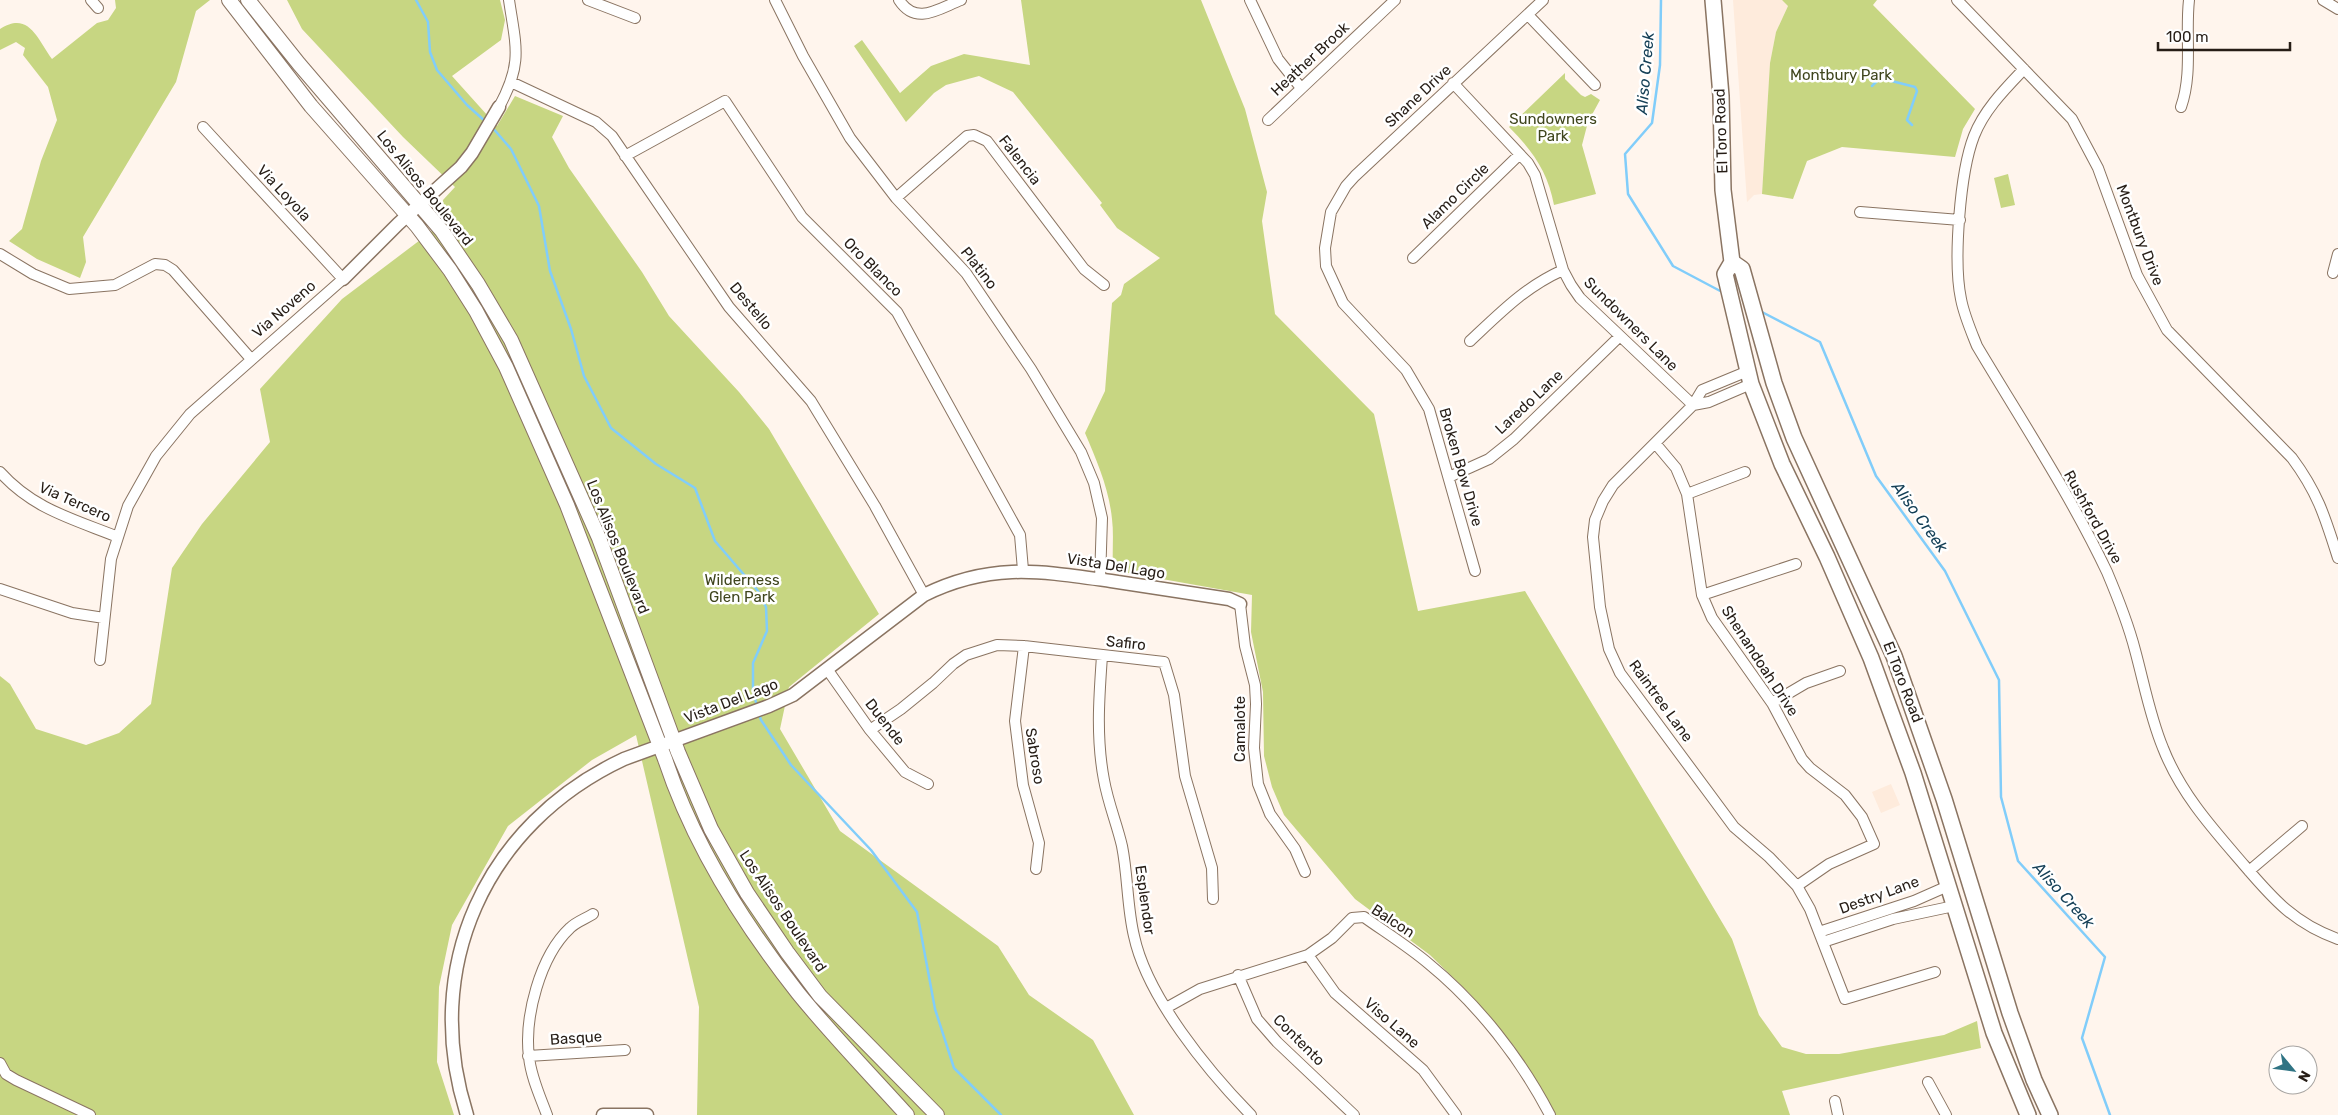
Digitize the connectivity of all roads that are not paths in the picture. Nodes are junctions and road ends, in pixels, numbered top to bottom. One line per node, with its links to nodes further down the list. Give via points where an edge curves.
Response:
1 (229, 0): 32 (main road, Los Alisos Boulevard, via 311,106)
2 (248, 0): 30 (main road, Los Alisos Boulevard)
3 (509, 0): 19 (street, Via Noveno, via 517,55)
4 (588, 0): 17 (street)
5 (775, 0): 29 (street, Platino, via 850,138)
6 (899, 0): 7 (street, via 908,11 922,15)
7 (961, 0)
8 (1395, 0): 22 (street, Heather Brook)
9 (1543, 0): 16 (street, Shane Drive)
10 (1713, 0): 38 (main road, El Toro Road, via 1721,96)
11 (1957, 0): 18 (street, Montbury Drive)
12 (2189, 0): 24 (street, via 2187,85)
13 (2323, 0): 15 (street)
14 (1249, 1): 22 (street, via 1278,59)
15 (2338, 9)
16 (1528, 15): 20 (street, Shane Drive); 21 (street)
17 (635, 18)
18 (2024, 69): 33 (street, Rushford Drive, via 2001,93 1974,136); 56 (street, Montbury Drive, via 2061,106 2080,133 2098,168 2137,275 2167,330 2292,458 2321,504)
19 (511, 82): 23 (street, Via Noveno); 28 (street, Destello, via 596,122 612,136)
20 (1453, 83): 27 (street, Sundowners Lane); 34 (street, Shane Drive, via 1350,181 1336,201)
21 (1595, 85)
22 (1301, 88): 25 (street, Heather Brook)
23 (499, 107): 30 (street, Via Noveno, via 462,167)
24 (2181, 107)
25 (1268, 120)
26 (203, 126): 41 (street, Via Loyola)
27 (1519, 154): 37 (street, Alamo Circle); 39 (street, Sundowners Lane, via 1535,176)
28 (625, 156): 58 (street, Oro Blanco, via 726,100 802,217 897,312 1020,534); 62 (street, Destello, via 729,307 811,401)
29 (896, 198): 42 (street, Falencia, via 967,136 981,138 993,149 1084,269); 60 (street, Platino, via 971,280 1031,369 1080,452 1094,483 1102,518)
30 (420, 205): 32 (street, Via Noveno); 73 (main road, Los Alisos Boulevard, via 467,266 510,340 600,538)
31 (1860, 212): 33 (street)
32 (408, 216): 41 (street, Via Noveno); 74 (main road, Los Alisos Boulevard, via 476,310 506,367 567,505)
33 (1960, 220): 78 (street, Rushford Drive, via 1958,277 1961,300 1977,346 2066,496 2108,575 2128,626 2162,746 2172,769 2194,806)
34 (1328, 225): 53 (street, Broken Bow Drive, via 1326,266 1333,284 1343,303 1406,370 1418,389 1429,409)
35 (0, 254): 45 (street, via 33,274 69,288 115,285 154,264 165,265 174,270)
36 (2338, 254): 40 (street)
37 (1413, 258)
38 (1728, 268): 46 (main road, El Toro Road, via 1736,325); 115 (main road, El Toro Road, via 1742,269 1774,383 1794,438 1894,656 1944,799 2010,1013)
39 (1563, 270): 43 (street, Sundowners Lane, via 1580,298); 44 (street, via 1521,294)
40 (2333, 273)
41 (343, 279): 45 (street, Via Noveno)
42 (1104, 285)
43 (1620, 336): 49 (street, Sundowners Lane); 53 (street, Laredo Lane, via 1514,439 1488,459)
44 (1470, 341)
45 (251, 359): 55 (street, Via Noveno, via 190,414 156,456 128,506)
46 (1749, 378): 47 (street, Raintree Lane); 48 (street); 81 (main road, El Toro Road, via 1782,464 1871,658 1913,773)
47 (1715, 384): 48 (street); 49 (street, Raintree Lane, via 1702,390)
48 (1720, 396): 49 (street)
49 (1692, 405): 50 (street, Raintree Lane)
50 (1655, 443): 54 (street, Shenandoah Drive, via 1676,468); 80 (street, Raintree Lane, via 1613,485 1595,520 1594,553 1609,649 1620,673 1734,826)
51 (0, 472): 55 (street, Via Tercero, via 33,502)
52 (1745, 472): 54 (street)
53 (1449, 477): 59 (street, Broken Bow Drive)
54 (1687, 494): 63 (street, Shenandoah Drive)
55 (118, 537): 65 (street, Via Noveno, via 111,559)
56 (2338, 558)
57 (1796, 564): 63 (street)
58 (1023, 570): 60 (street, Vista Del Lago); 62 (street, Vista Del Lago, via 972,576)
59 (1475, 571)
60 (1100, 580): 64 (street, Vista Del Lago, via 1228,599)
61 (0, 589): 65 (street, via 72,613)
62 (924, 595): 69 (street, Vista Del Lago)
63 (1702, 595): 71 (street, Shenandoah Drive, via 1727,642)
64 (1240, 604): 79 (street, Camalote, via 1256,704 1254,748 1258,784 1270,814 1295,849)
65 (104, 618): 68 (street, Via Noveno)
66 (1024, 646): 67 (street, Safiro); 72 (street, Safiro, via 997,645 966,655 933,684); 77 (street, Sabroso, via 1015,720 1023,784 1039,843)
67 (1102, 656): 82 (street, Safiro, via 1164,662 1174,695 1187,785 1212,868); 95 (street, Esplendor, via 1097,730 1104,781 1122,847 1134,937 1144,968)
68 (100, 660)
69 (828, 669): 72 (street, Duende); 73 (street, Vista Del Lago, via 792,695 769,706)
70 (1840, 671): 71 (street, via 1806,683)
71 (1772, 703): 80 (street, Shenandoah Drive, via 1802,759 1845,795 1862,817 1874,844 1828,864)
72 (870, 730): 75 (street, Duende, via 905,772)
73 (675, 740): 74 (street, Vista Del Lago); 107 (main road, Los Alisos Boulevard, via 711,830 747,893 787,952 820,996)
74 (660, 746): 102 (street, Vista Del Lago, via 602,770 554,802 508,851 480,895 459,953 452,1002 455,1069); 106 (main road, Los Alisos Boulevard, via 676,794 708,860 742,917 798,994)
75 (928, 784)
76 (2302, 826): 78 (street)
77 (1036, 870)
78 (2249, 871): 90 (street, Rushford Drive, via 2290,915)
79 (1305, 872)
80 (1797, 886): 89 (street, Raintree Lane)
81 (1948, 886): 83 (street, Destry Lane); 84 (main road, El Toro Road)
82 (1213, 899)
83 (1904, 904): 86 (street); 87 (street, Destry Lane)
84 (1954, 906): 86 (street, Destry Lane); 114 (main road, El Toro Road, via 1994,1033)
85 (593, 914): 97 (street, via 571,927 544,966 532,1002)
86 (1908, 916): 88 (street, Destry Lane)
87 (1854, 920): 88 (street); 89 (street, Destry Lane)
88 (1858, 931): 91 (street, Destry Lane)
89 (1819, 932): 91 (street, Raintree Lane)
90 (2338, 938)
91 (1823, 942): 93 (street, Raintree Lane, via 1845,1000)
92 (1308, 955): 94 (street, Balcon); 110 (street, Viso Lane, via 1334,993 1423,1070); 111 (street, Balcon, via 1352,918 1364,917 1428,963 1455,987 1517,1061)
93 (1935, 972)
94 (1238, 975): 95 (street, Balcon, via 1200,989); 109 (street, Contento, via 1257,1019)
95 (1166, 1008): 108 (street, Esplendor, via 1213,1073)
96 (625, 1050): 97 (street, Basque)
97 (528, 1056): 103 (street)
98 (0, 1063): 101 (street, via 6,1074 16,1080)
99 (1928, 1082): 113 (street)
100 (1834, 1101): 112 (street)
101 (90, 1115)
102 (467, 1115)
103 (547, 1115)
104 (603, 1115): 105 (street)
105 (648, 1115)
106 (907, 1115)
107 (937, 1115)
108 (1251, 1115)
109 (1354, 1115)
110 (1456, 1115)
111 (1550, 1115)
112 (1838, 1115)
113 (1946, 1115)
114 (2028, 1115)
115 (2050, 1115)

